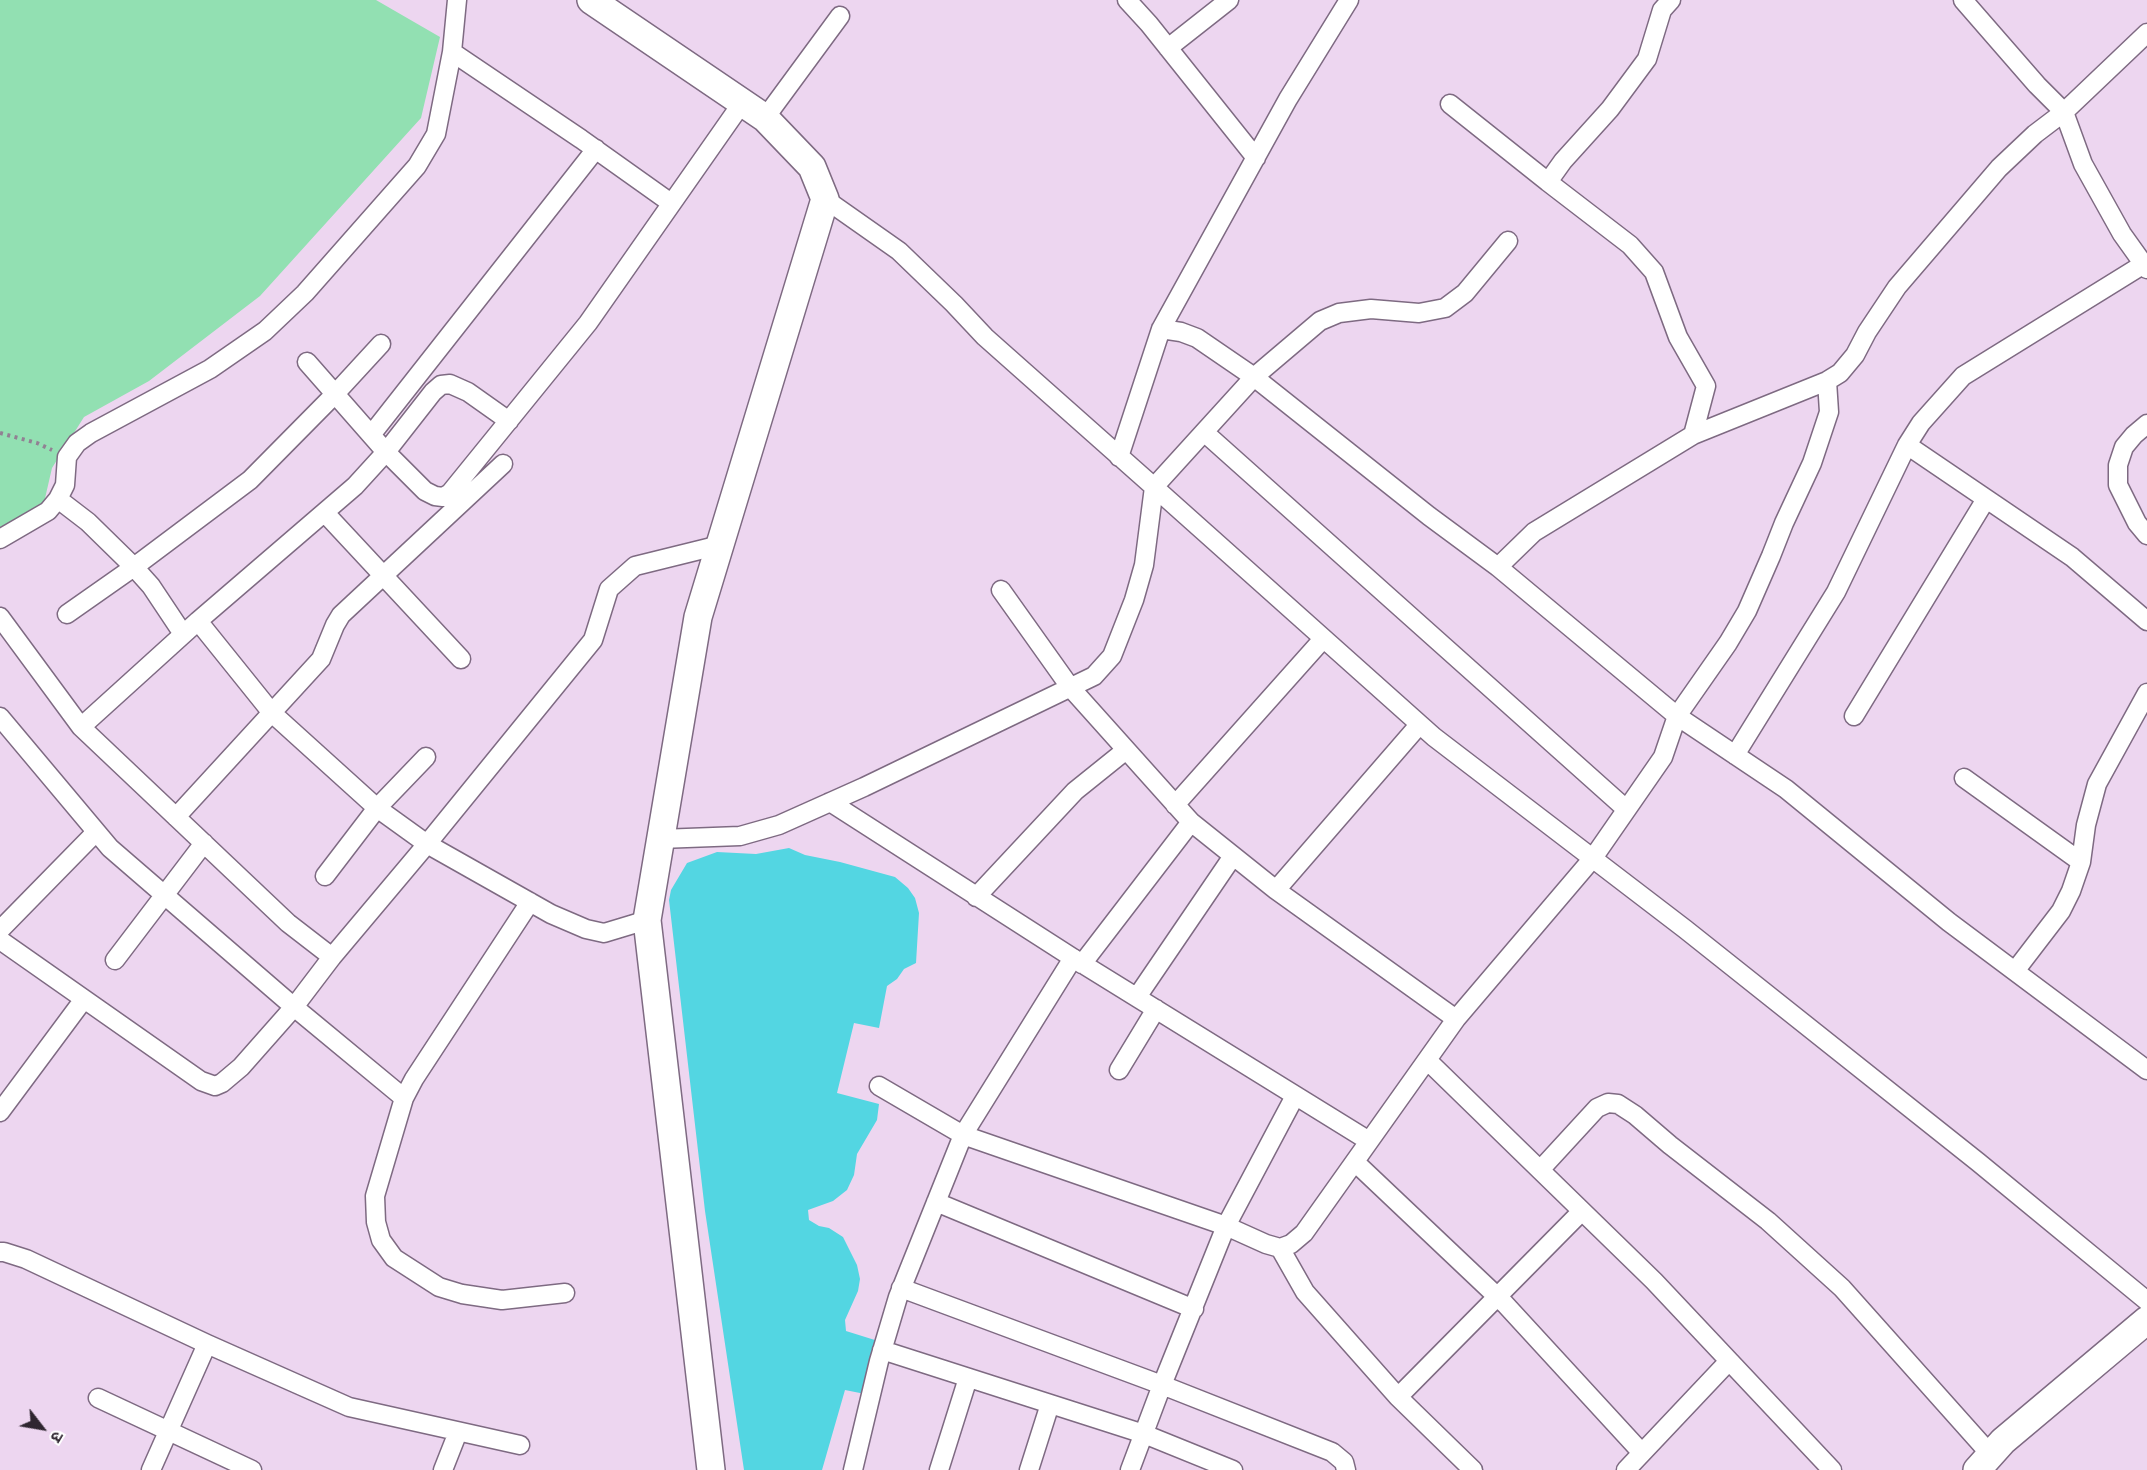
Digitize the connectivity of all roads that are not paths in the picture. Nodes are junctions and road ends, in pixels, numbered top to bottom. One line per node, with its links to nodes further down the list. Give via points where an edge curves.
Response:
1 (457, 0): 11 (street)
2 (591, 0): 12 (main road)
3 (1127, 0): 10 (street)
4 (1229, 0): 10 (street)
5 (1349, 0): 17 (street)
6 (1671, 0): 18 (street, via 1662,10 1647,59)
7 (1963, 0): 14 (street)
8 (840, 16): 15 (street)
9 (2147, 33): 14 (street)
10 (1168, 48): 17 (street)
11 (452, 52): 16 (street); 39 (street, via 436,134 417,166 305,293 265,331 210,369 77,443 67,457 65,485)
12 (742, 103): 15 (main road); 20 (street)
13 (1450, 104): 18 (street)
14 (2064, 112): 22 (street, via 2083,164 2122,234); 27 (street, via 1999,168 1959,213 1898,287 1855,355)
15 (765, 118): 19 (main road, via 812,167)
16 (596, 149): 20 (street); 32 (street)
17 (1256, 158): 23 (street)
18 (1548, 182): 33 (street, via 1630,245 1654,272 1678,337 1706,386)
19 (825, 199): 36 (street, via 899,251 985,337); 44 (main road)
20 (671, 203): 29 (street, via 588,323)
21 (1508, 241): 26 (street, via 1465,293 1445,308 1419,313 1371,309 1339,313 1320,321)
22 (2146, 267): 34 (street, via 1963,376)
23 (1161, 328): 26 (street, via 1197,338); 36 (street)
24 (381, 344): 28 (street)
25 (307, 362): 28 (street)
26 (1254, 377): 31 (street); 46 (street)
27 (1827, 381): 33 (street); 59 (street, via 1829,412 1812,463 1747,611)
28 (335, 394): 32 (street); 45 (street, via 250,480)
29 (509, 421): 35 (street, via 468,392 450,384 441,385); 35 (street, via 458,486 443,497 425,490)
30 (2147, 424): 42 (street, via 2124,447 2118,465 2118,485)
31 (1204, 432): 38 (street); 71 (street)
32 (371, 435): 35 (street)
33 (1693, 435): 46 (street, via 1534,532)
34 (1907, 445): 40 (street); 65 (street, via 1836,592)
35 (386, 452): 41 (street)
36 (1119, 457): 38 (street)
37 (503, 464): 47 (street)
38 (1154, 487): 54 (street); 56 (street, via 1144,565 1117,645 1094,676)
39 (58, 499): 43 (street, via 48,511); 45 (street)
40 (1986, 499): 52 (street, via 2072,557); 60 (street)
41 (325, 513): 47 (street); 51 (street)
42 (2147, 535)
43 (0, 539)
44 (720, 544): 75 (main road, via 698,617); 77 (street, via 635,566 609,590 593,640)
45 (134, 567): 49 (street); 53 (street)
46 (1498, 567): 59 (street)
47 (385, 575): 55 (street); 58 (street, via 341,615 321,659)
48 (1001, 590): 56 (street)
49 (67, 614)
50 (1, 619): 63 (street)
51 (198, 621): 53 (street); 58 (street)
52 (2147, 621)
53 (183, 633): 63 (street)
54 (1323, 639): 62 (street); 69 (street)
55 (460, 659)
56 (1070, 687): 64 (street); 68 (street)
57 (2147, 693): 80 (street, via 2097,784)
58 (272, 713): 70 (street); 72 (street)
59 (1677, 716): 65 (street); 71 (street, via 1663,757)
60 (1854, 716)
61 (0, 717): 74 (street)
62 (1419, 725): 79 (street); 82 (street)
63 (81, 727): 72 (street)
64 (1126, 750): 69 (street); 84 (street, via 1075,790)
65 (1735, 755): 91 (street, via 1786,789)
66 (426, 757): 70 (street)
67 (1964, 778): 80 (street)
68 (830, 802): 75 (street, via 779,825 740,836); 84 (street)
69 (1175, 805): 73 (street)
70 (377, 808): 77 (street); 81 (street)
71 (1626, 809): 79 (street)
72 (176, 817): 76 (street)
73 (1191, 822): 78 (street); 90 (street)
74 (96, 832): 83 (street); 87 (street)
75 (660, 839): 86 (main road)
76 (204, 843): 83 (street); 88 (street, via 288,923)
77 (427, 844): 85 (street); 88 (street)
78 (1233, 856): 82 (street); 92 (street)
79 (1593, 858): 96 (street); 116 (street, via 1978,1162)
80 (2081, 862): 91 (street, via 2061,911)
81 (325, 876)
82 (1276, 890): 96 (street)
83 (163, 894): 89 (street); 94 (street)
84 (976, 897): 90 (street)
85 (530, 902): 86 (street, via 586,929 604,933); 102 (street)
86 (647, 920): 137 (main road)
87 (2, 942): 93 (street)
88 (332, 957): 94 (street)
89 (115, 960)
90 (1077, 961): 92 (street); 104 (street)
91 (2014, 971): 99 (street)
92 (1137, 997): 95 (street)
93 (84, 999): 94 (street, via 201,1081 215,1086 241,1067); 103 (street)
94 (294, 1007): 102 (street)
95 (1156, 1009): 98 (street); 101 (street)
96 (1456, 1019): 97 (street)
97 (1427, 1060): 105 (street); 107 (street)
98 (1119, 1070)
99 (2147, 1070)
100 (879, 1086): 104 (street)
101 (1295, 1096): 105 (street); 110 (street)
102 (404, 1098): 114 (street, via 375,1196 381,1240 394,1258 439,1287 462,1294 502,1300)
103 (0, 1112)
104 (963, 1135): 108 (street); 110 (street)
105 (1369, 1141): 106 (street)
106 (1355, 1162): 111 (street, via 1304,1233); 115 (street)
107 (1540, 1170): 109 (street); 132 (street, via 1597,1108 1608,1102 1635,1114 1768,1221 1842,1288)
108 (936, 1202): 113 (street); 117 (street)
109 (1582, 1211): 115 (street); 121 (street)
110 (1226, 1226): 111 (street); 117 (street)
111 (1280, 1248): 124 (street, via 1305,1292)
112 (0, 1252): 119 (street, via 27,1259)
113 (901, 1288): 120 (street); 123 (street)
114 (565, 1293)
115 (1498, 1297): 124 (street); 131 (street)
116 (2147, 1301)
117 (1194, 1309): 123 (street)
118 (2147, 1320): 132 (main road, via 2003,1441)
119 (207, 1344): 127 (street); 128 (street, via 349,1407)
120 (882, 1350): 122 (street); 138 (street)
121 (1730, 1361): 131 (street); 145 (street)
122 (968, 1378): 126 (street); 139 (street)
123 (1162, 1385): 129 (street); 142 (street, via 1332,1452 1344,1462)
124 (1398, 1397): 143 (street)
125 (98, 1398): 127 (street)
126 (1050, 1404): 129 (street); 140 (street)
127 (168, 1431): 134 (street); 135 (street)
128 (458, 1432): 130 (street); 136 (street)
129 (1144, 1434): 133 (street); 141 (street)
130 (520, 1445)
131 (1642, 1453): 144 (street)
132 (1984, 1462)
133 (1227, 1469)
134 (151, 1470)
135 (252, 1470)
136 (443, 1470)
137 (711, 1470)
138 (853, 1470)
139 (939, 1470)
140 (1029, 1470)
141 (1130, 1470)
142 (1346, 1470)
143 (1473, 1470)
144 (1626, 1470)
145 (1832, 1470)

